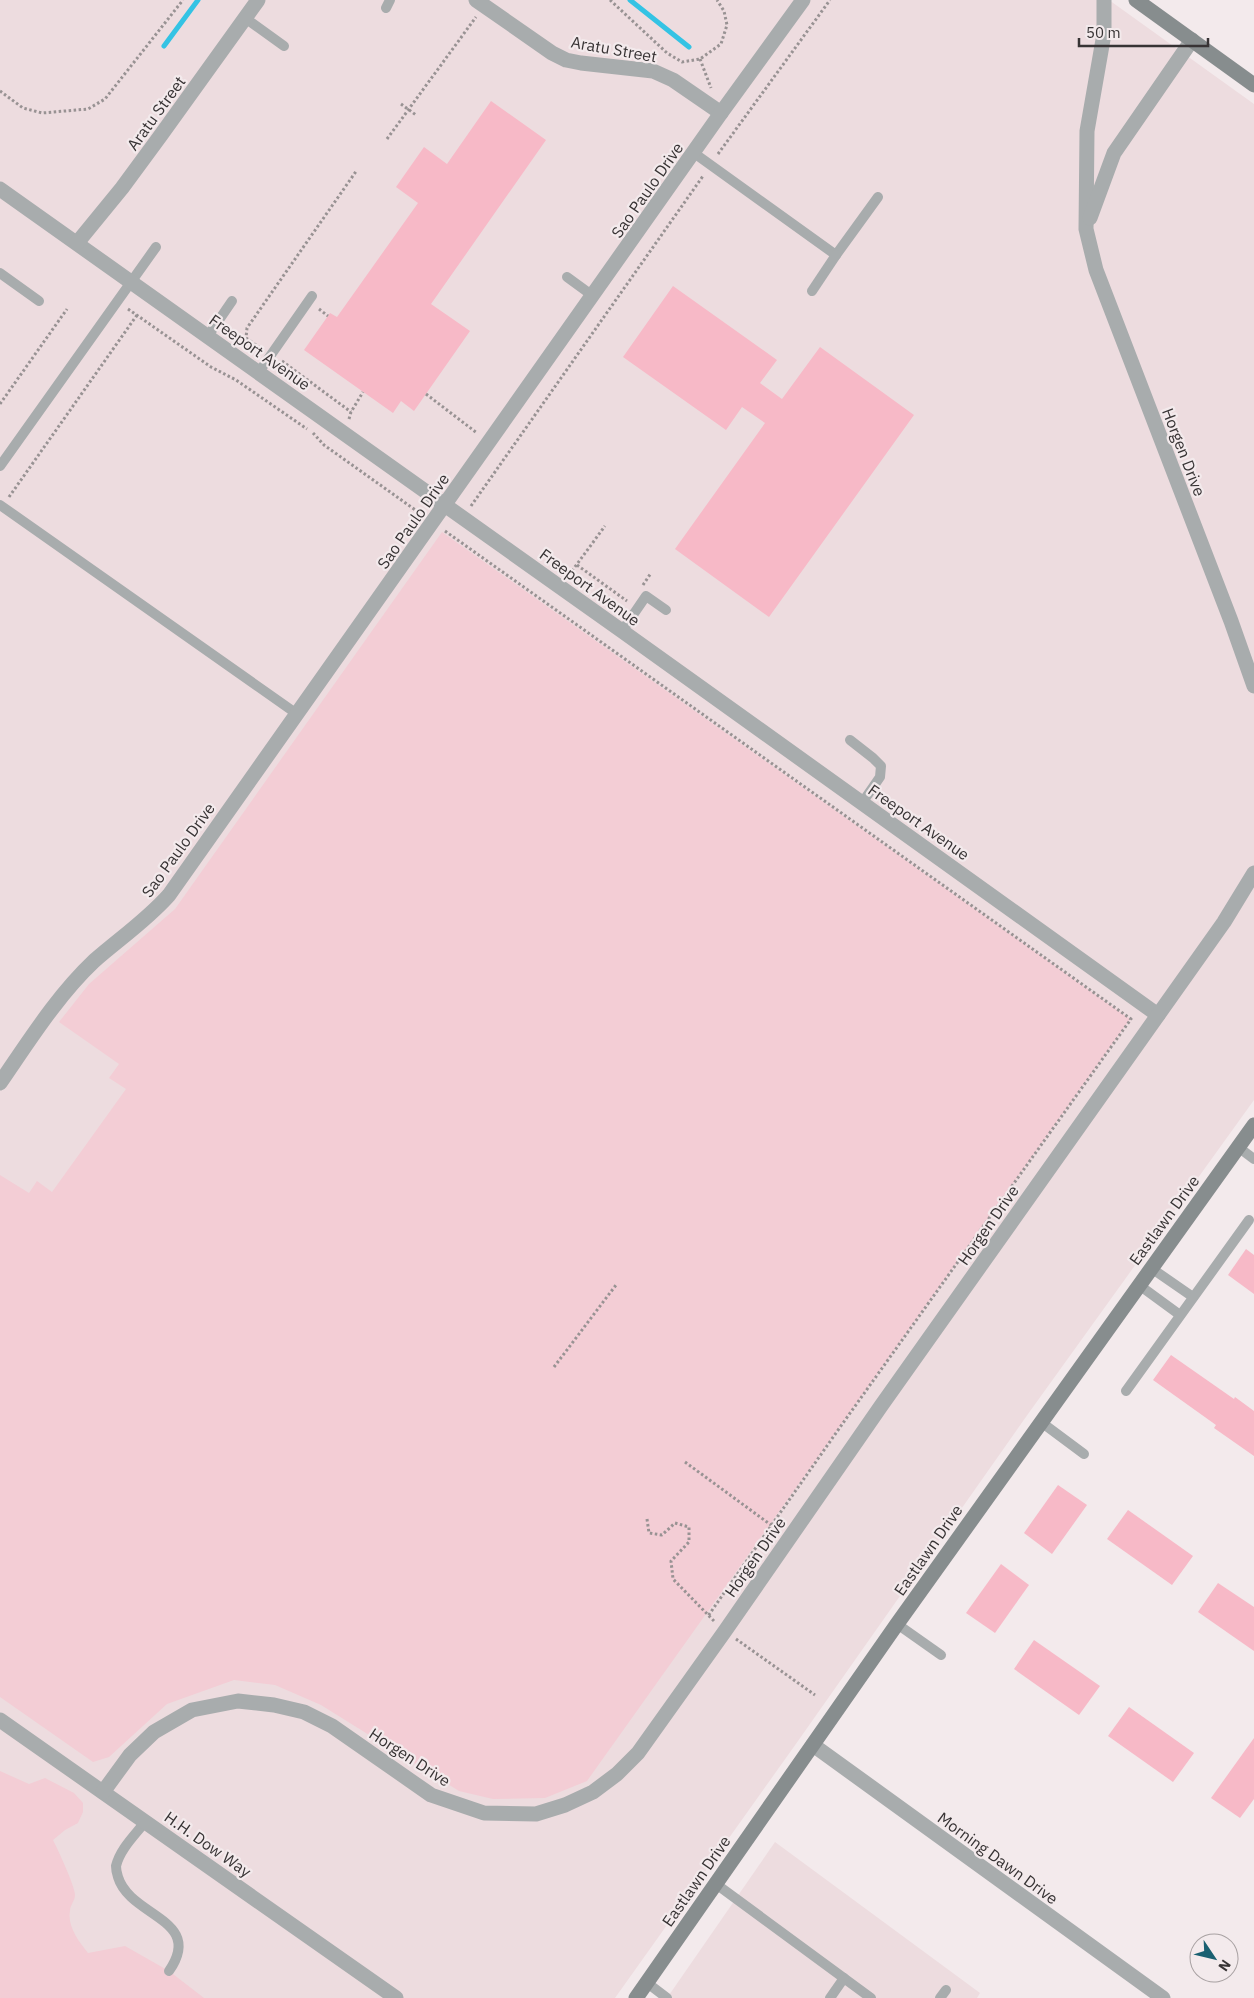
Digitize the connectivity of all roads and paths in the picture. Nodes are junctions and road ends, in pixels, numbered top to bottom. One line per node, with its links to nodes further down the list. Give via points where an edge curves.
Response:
1 (183, 0): 14 (path, via 105,99 88,109 42,113 23,108)
2 (258, 0): 10 (street, Aratu Street)
3 (610, 0): 4 (path, via 667,53 682,62 700,59 721,44 727,25)
4 (718, 0)
5 (804, 0): 17 (street, Sao Paulo Drive)
6 (830, 0): 21 (path)
7 (1104, 0): 25 (street, Horgen Drive, via 1104,34 1087,132)
8 (1136, 0): 11 (street)
9 (480, 3): 16 (path); 17 (street, Aratu Street, via 566,60 653,71 673,80)
10 (244, 18): 12 (lane); 26 (street, Aratu Street, via 145,158)
11 (1192, 40): 13 (street); 25 (street, via 1114,153)
12 (284, 46)
13 (1254, 85)
14 (0, 91)
15 (401, 104): 16 (path)
16 (409, 110): 18 (path); 19 (path)
17 (722, 113): 20 (street, Sao Paulo Drive)
18 (416, 115)
19 (387, 140)
20 (694, 153): 21 (lane); 34 (street, Sao Paulo Drive)
21 (711, 165): 28 (lane); 56 (path)
22 (358, 170): 46 (path, via 247,328 246,338)
23 (1, 191): 26 (street, Freeport Avenue)
24 (878, 197): 28 (lane)
25 (1086, 229): 68 (street, Horgen Drive, via 1096,270)
26 (77, 242): 31 (street, Freeport Avenue)
27 (156, 247): 31 (lane)
28 (836, 255): 32 (lane)
29 (0, 273): 35 (lane)
30 (567, 277): 34 (lane)
31 (131, 282): 37 (lane); 44 (street, Freeport Avenue)
32 (812, 291)
33 (312, 296): 46 (lane)
34 (593, 296): 52 (street, Sao Paulo Drive)
35 (40, 301)
36 (232, 301): 44 (lane)
37 (117, 302): 41 (path); 53 (lane)
38 (322, 303): 40 (path)
39 (67, 309): 50 (path)
40 (318, 309): 42 (path); 43 (path)
41 (137, 315): 54 (path); 57 (path, via 315,434 324,445)
42 (313, 316)
43 (328, 316)
44 (208, 336): 48 (street, Freeport Avenue)
45 (286, 354): 47 (path)
46 (271, 356): 47 (path); 48 (lane)
47 (281, 362): 51 (path)
48 (259, 372): 55 (street, Freeport Avenue)
49 (426, 394): 52 (path)
50 (0, 404)
51 (351, 412)
52 (490, 443): 55 (street, Sao Paulo Drive)
53 (0, 466)
54 (1, 505): 69 (lane)
55 (446, 505): 56 (street, Freeport Avenue); 57 (street, Sao Paulo Drive)
56 (462, 517): 59 (path); 62 (street, Freeport Avenue)
57 (434, 523): 59 (path); 69 (street, Sao Paulo Drive)
58 (604, 526): 60 (path)
59 (449, 534): 65 (path)
60 (577, 564): 62 (path); 64 (path)
61 (651, 573): 63 (path)
62 (560, 587): 65 (path); 67 (street, Freeport Avenue)
63 (641, 588)
64 (630, 603)
65 (548, 604): 90 (path, via 1132,1019)
66 (666, 610): 67 (lane, via 646,596)
67 (622, 631): 71 (street, Freeport Avenue)
68 (1254, 686)
69 (297, 714): 74 (street, Sao Paulo Drive, via 170,895 78,978)
70 (850, 740): 71 (lane, via 881,766 880,777)
71 (862, 803): 73 (street, Freeport Avenue)
72 (1254, 873): 73 (street, Horgen Drive, via 1224,922)
73 (1158, 1015): 93 (street, Horgen Drive)
74 (0, 1083)
75 (1254, 1125): 76 (street, Eastlawn Drive)
76 (1238, 1148): 77 (lane); 79 (street, Eastlawn Drive)
77 (1254, 1159)
78 (1249, 1220): 82 (lane)
79 (1152, 1268): 81 (street, Eastlawn Drive); 82 (lane)
80 (616, 1285): 84 (path)
81 (1139, 1285): 83 (lane); 86 (street, Eastlawn Drive)
82 (1193, 1297): 83 (lane)
83 (1180, 1315): 85 (lane)
84 (554, 1367)
85 (1126, 1391)
86 (1040, 1422): 87 (lane); 92 (street, Eastlawn Drive)
87 (1084, 1454)
88 (685, 1462): 90 (path)
89 (647, 1519): 91 (path, via 649,1533 662,1535 675,1523 689,1527 689,1542 671,1561 673,1579)
90 (771, 1525): 91 (path)
91 (708, 1616): 93 (path)
92 (897, 1624): 94 (lane); 97 (street, Eastlawn Drive)
93 (725, 1631): 95 (path); 98 (street, Horgen Drive, via 638,1753 593,1792 536,1814 484,1814 457,1805 431,1795 332,1726 304,1712 238,1701 192,1710 154,1732 130,1755)
94 (941, 1655)
95 (815, 1695)
96 (0, 1720): 98 (street, H.H. Dow Way)
97 (814, 1746): 100 (street, Eastlawn Drive); 109 (street, Morning Dawn Drive)
98 (103, 1792): 99 (street, H.H. Dow Way)
99 (145, 1822): 101 (lane, via 121,1853 116,1869 120,1884 175,1932 180,1944); 104 (street, H.H. Dow Way)
100 (716, 1884): 102 (lane); 103 (street, Eastlawn Drive)
101 (169, 1971)
102 (844, 1978): 107 (lane); 108 (lane)
103 (646, 1982): 105 (street, Eastlawn Drive); 106 (lane)
104 (396, 1998)
105 (636, 1998)
106 (667, 1998)
107 (830, 1998)
108 (871, 1998)
109 (1162, 1998)

